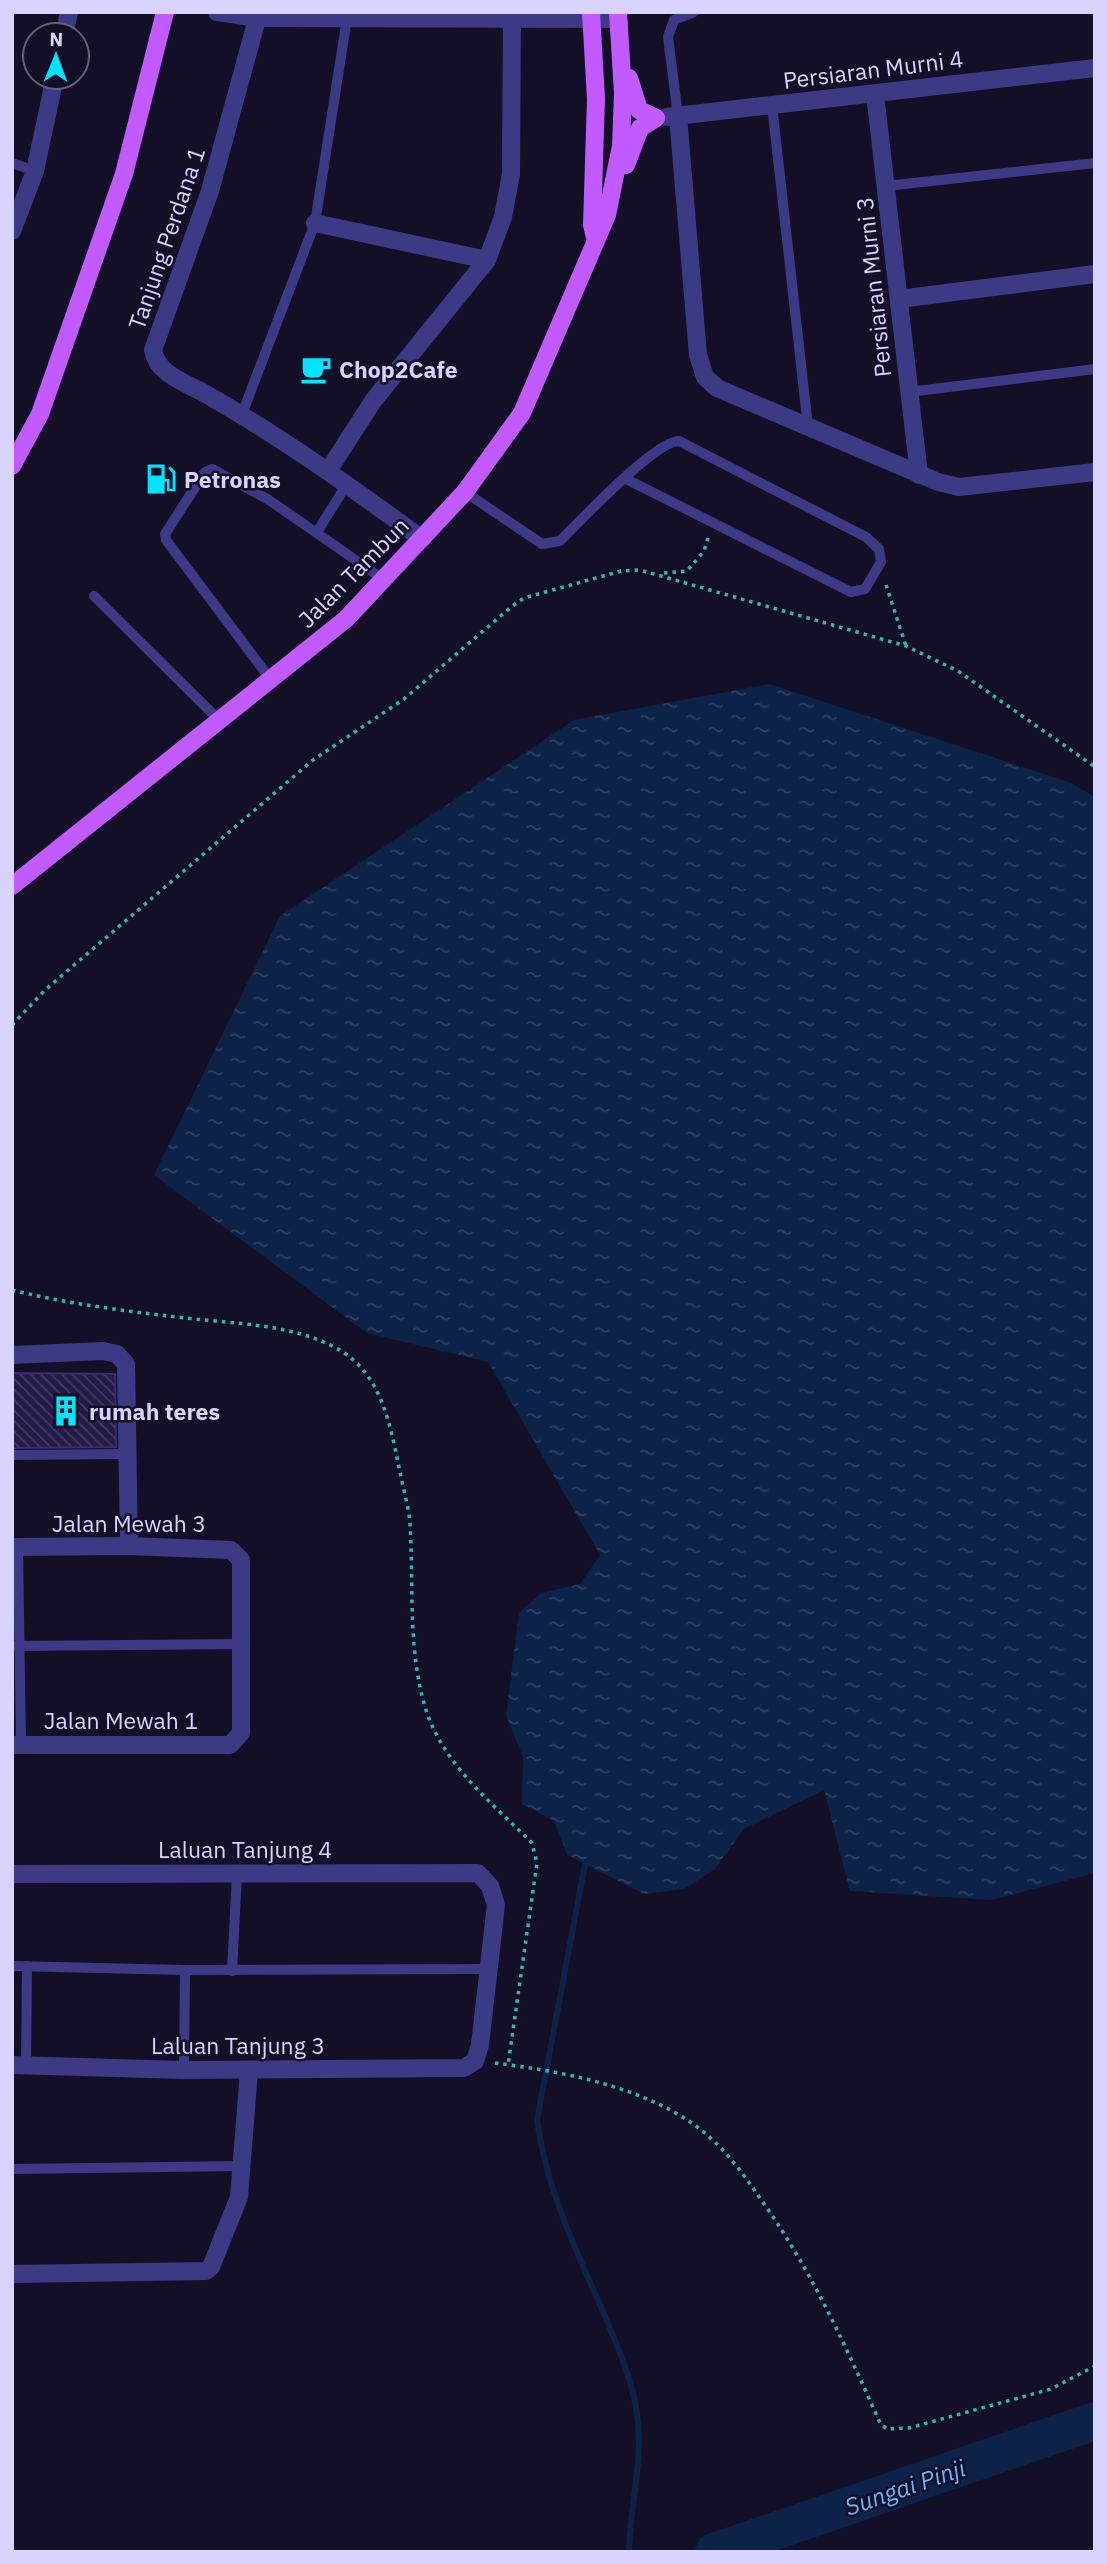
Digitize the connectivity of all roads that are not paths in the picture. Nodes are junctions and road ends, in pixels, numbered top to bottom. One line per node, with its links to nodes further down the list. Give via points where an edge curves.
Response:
1 (165, 12): 32 (main road, via 124,174 40,414)
2 (217, 12): 4 (street)
3 (695, 12): 15 (lane, via 674,20 668,37)
4 (259, 15): 9 (street); 30 (street, Tanjung Perdana 1, via 210,191 153,351 155,362 167,373)
5 (381, 15): 6 (street); 9 (street)
6 (512, 15): 7 (street); 25 (street, via 511,174 503,217)
7 (591, 16): 8 (street); 24 (main road, Jalan Tambun)
8 (618, 16): 10 (main road, Jalan Tambun)
9 (347, 18): 22 (lane)
10 (621, 39): 16 (main road, via 637,107); 21 (main road, Jalan Tambun, via 621,146)
11 (1095, 68): 13 (street, Persiaran Murni 4)
12 (52, 91): 19 (street)
13 (876, 94): 14 (street, Persiaran Murni 4); 20 (street, Persiaran Murni 3)
14 (772, 105): 15 (street, Persiaran Murni 4); 31 (lane)
15 (678, 116): 16 (street, Persiaran Murni 4); 31 (street, via 698,355 705,377 717,388)
16 (656, 118): 21 (main road, via 643,124 636,135)
17 (12, 163): 19 (lane)
18 (1095, 163): 20 (lane)
19 (35, 171): 23 (street)
20 (886, 186): 27 (street, Persiaran Murni 3)
21 (607, 215): 24 (main road, Jalan Tambun)
22 (316, 223): 25 (street); 30 (lane)
23 (12, 231)
24 (595, 237): 38 (main road, Jalan Tambun, via 574,297 522,413)
25 (487, 260): 33 (street, via 373,401)
26 (1095, 274): 27 (street)
27 (899, 299): 29 (street, Persiaran Murni 3)
28 (1095, 369): 29 (lane)
29 (909, 392): 35 (street, Persiaran Murni 3)
30 (242, 414): 33 (street, Tanjung Perdana 1)
31 (808, 427): 35 (street)
32 (12, 466)
33 (328, 471): 37 (street, Tanjung Perdana 1)
34 (1095, 472): 35 (street, via 959,487)
35 (919, 475)
36 (624, 478): 36 (lane, via 665,444 679,441 866,537 879,549 881,562 865,589 850,592); 38 (lane, via 551,545 542,544)
37 (347, 484): 39 (lane); 40 (street, Tanjung Perdana 1)
38 (465, 492): 40 (main road, Jalan Tambun)
39 (317, 532): 41 (lane); 43 (lane, via 212,469 205,472 165,534 168,545)
40 (422, 539): 41 (main road, Jalan Tambun)
41 (383, 579): 43 (main road, Jalan Tambun, via 346,619)
42 (94, 596): 44 (lane)
43 (271, 680): 44 (main road, Jalan Tambun)
44 (218, 719): 45 (main road, Jalan Tambun)
45 (12, 886)
46 (12, 1354): 47 (street, via 117,1354 126,1364)
47 (128, 1454): 48 (lane); 49 (street)
48 (12, 1455)
49 (129, 1546): 50 (street, Jalan Mewah 3); 51 (street, Jalan Mewah 3, via 225,1548 237,1554 241,1560)
50 (15, 1547): 52 (lane)
51 (242, 1644): 52 (lane); 53 (street, Jalan Mewah 1, via 242,1733 230,1745)
52 (16, 1646): 53 (lane)
53 (17, 1745)
54 (12, 1874): 55 (street, Laluan Tanjung 4)
55 (237, 1874): 58 (street, Laluan Tanjung 4, via 478,1873 490,1886 496,1905); 60 (lane)
56 (12, 1966): 57 (lane)
57 (27, 1966): 59 (lane); 61 (lane)
58 (486, 1969): 60 (lane); 63 (street, Laluan Tanjung 3, via 480,2045 470,2064)
59 (185, 1970): 60 (lane); 62 (lane)
60 (232, 1970)
61 (19, 2065): 62 (street, Laluan Tanjung 3)
62 (184, 2070): 63 (street, Laluan Tanjung 3)
63 (249, 2070): 64 (street)
64 (242, 2166): 65 (lane); 66 (street, via 237,2208 214,2263 206,2271)
65 (12, 2169)
66 (12, 2274)

